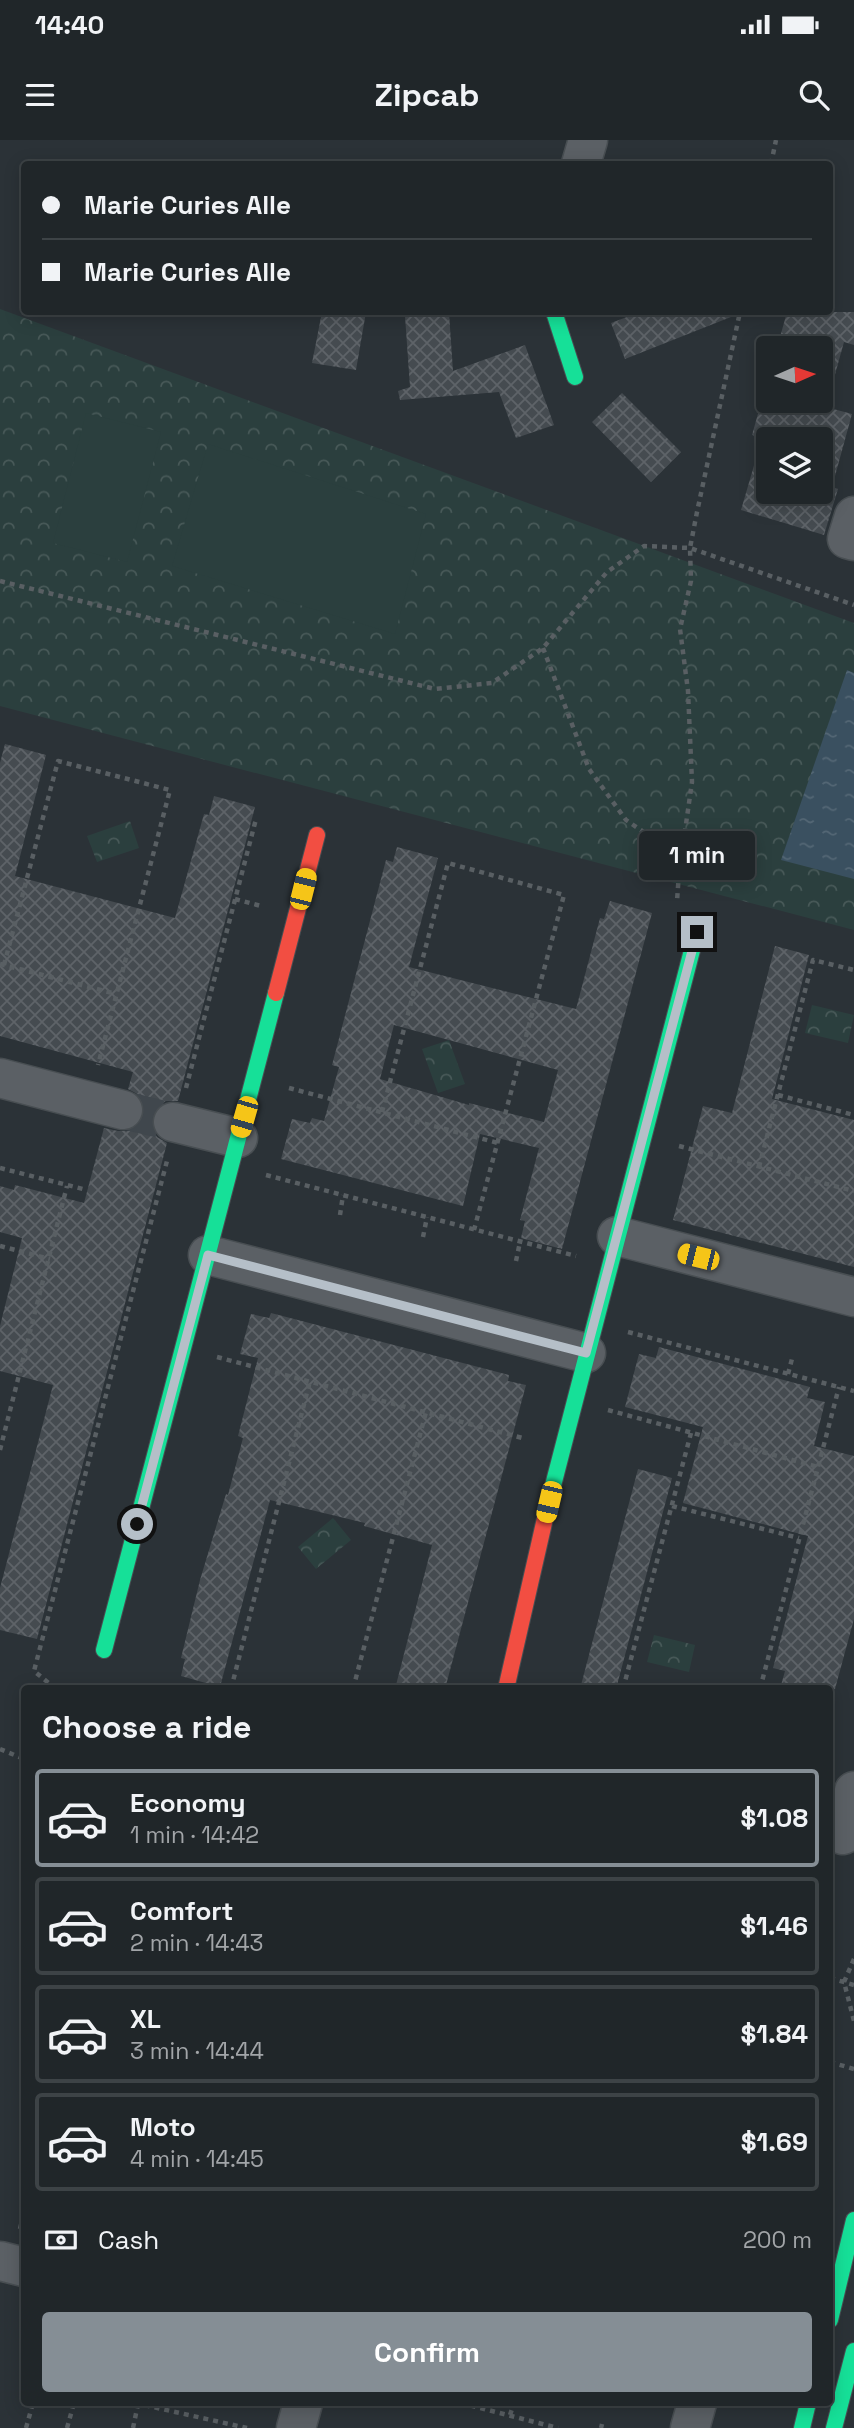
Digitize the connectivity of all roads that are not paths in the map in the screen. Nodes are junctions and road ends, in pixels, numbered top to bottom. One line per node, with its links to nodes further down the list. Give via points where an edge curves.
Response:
1 (588, 140): 2 (street)
2 (582, 161)
3 (555, 315): 4 (street)
4 (575, 377)
5 (317, 835): 10 (street)
6 (697, 932): 11 (street)
7 (0, 1078): 8 (street)
8 (106, 1105)
9 (175, 1123): 10 (street)
10 (235, 1152): 12 (street)
11 (613, 1251): 13 (street); 14 (street)
12 (208, 1255): 14 (street); 15 (street)
13 (854, 1297)
14 (590, 1338): 16 (street)
15 (104, 1650)
16 (507, 1685)
17 (854, 1791): 18 (street)
18 (843, 1835)
19 (854, 2220): 20 (street)
20 (833, 2308)
21 (854, 2350): 22 (street)
22 (833, 2397)
23 (302, 2406): 26 (street)
24 (696, 2406): 27 (street)
25 (828, 2408): 28 (street)
26 (296, 2428)
27 (690, 2428)
28 (802, 2428)

